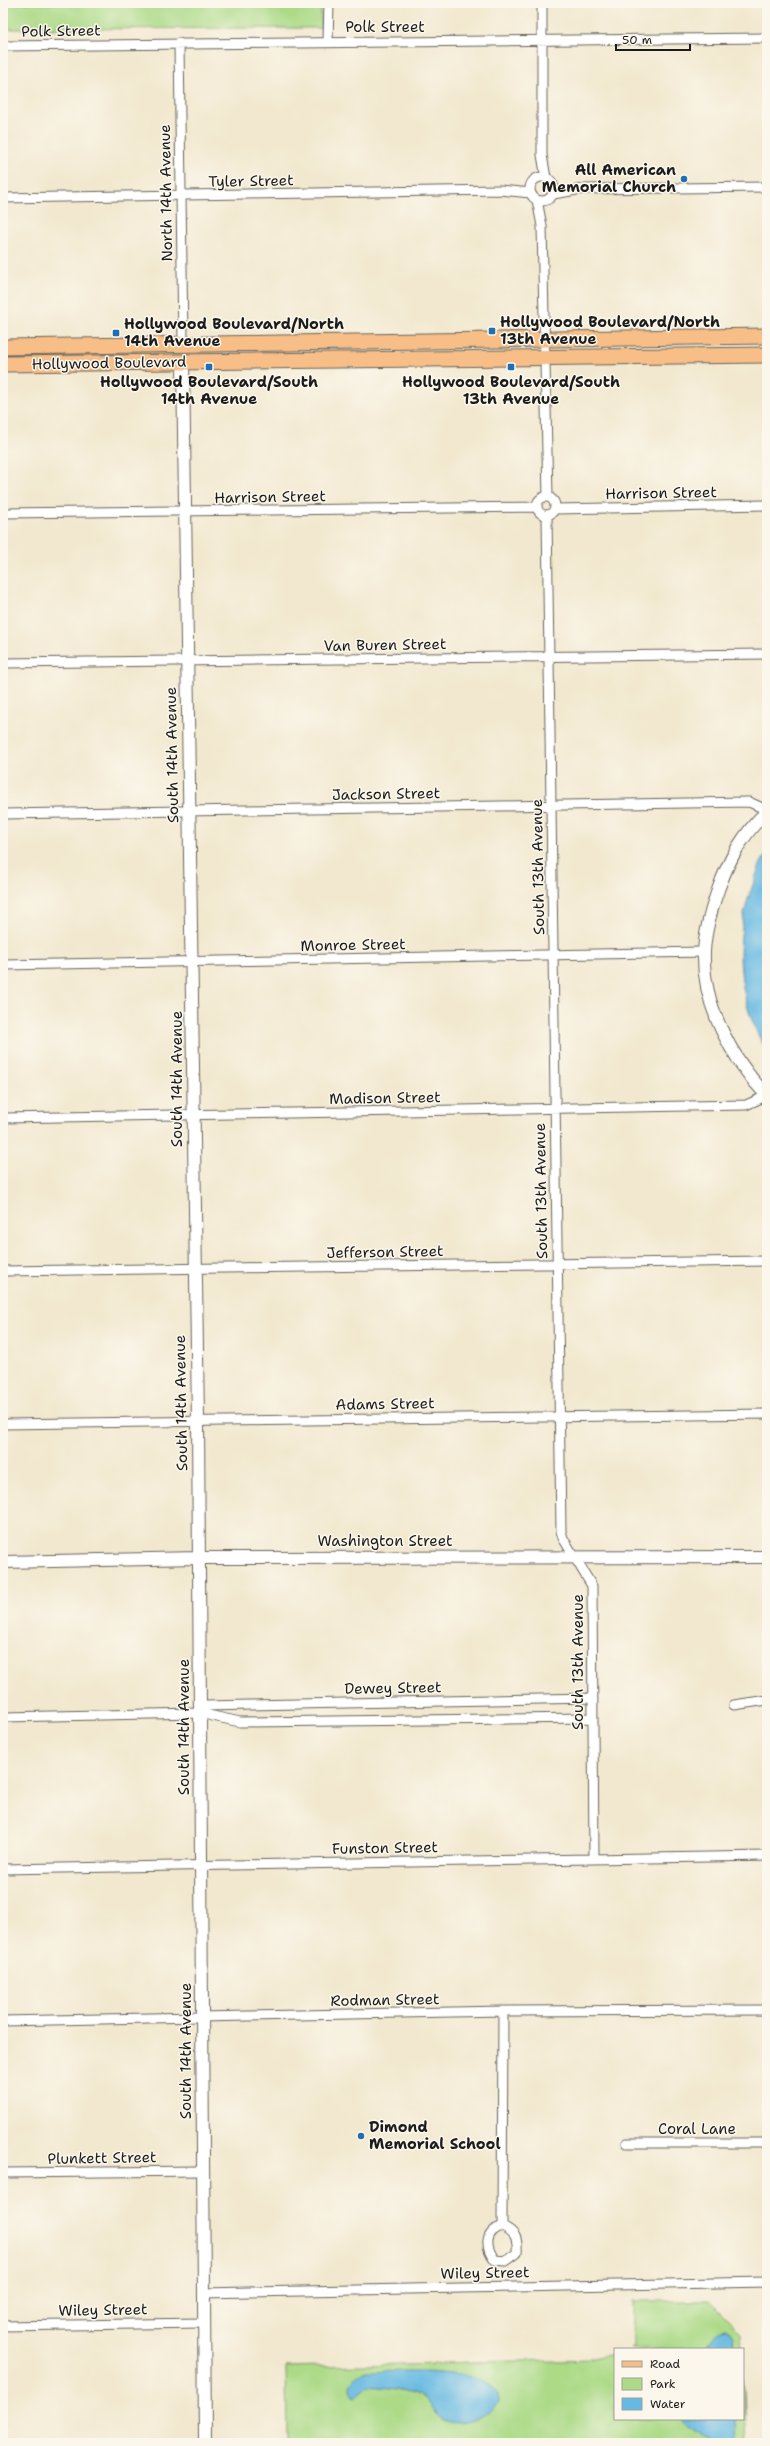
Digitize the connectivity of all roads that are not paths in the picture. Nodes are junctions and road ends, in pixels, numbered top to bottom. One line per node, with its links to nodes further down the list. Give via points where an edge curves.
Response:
1 (329, 3): 4 (street)
2 (542, 3): 5 (street)
3 (767, 38): 5 (street, Polk Street)
4 (328, 41): 5 (street, Polk Street); 6 (street, Polk Street)
5 (541, 41): 9 (street)
6 (179, 43): 7 (street, Polk Street); 10 (street, North 14th Avenue)
7 (3, 46)
8 (767, 187): 9 (street, Tyler Street)
9 (542, 189): 10 (street, Tyler Street); 13 (street)
10 (180, 196): 11 (street, Tyler Street); 14 (street, North 14th Avenue)
11 (3, 198)
12 (767, 336): 13 (main road, Hollywood Boulevard)
13 (545, 339): 14 (main road, Hollywood Boulevard); 17 (street)
14 (183, 343): 15 (main road, Hollywood Boulevard)
15 (3, 347)
16 (767, 355): 17 (main road, Hollywood Boulevard)
17 (545, 357): 18 (main road, Hollywood Boulevard); 20 (street)
18 (183, 362): 19 (main road, Hollywood Boulevard); 24 (street, South 14th Avenue)
19 (3, 364)
20 (548, 497): 22 (street, via 540,500); 23 (street, via 553,500)
21 (767, 505): 23 (street, Harrison Street)
22 (537, 507): 24 (street, Harrison Street); 26 (street, via 540,513)
23 (555, 509): 26 (street)
24 (184, 512): 25 (street, Harrison Street); 29 (street, South 14th Avenue)
25 (3, 513)
26 (547, 515): 28 (street, South 13th Avenue)
27 (767, 654): 28 (street, Van Buren Street)
28 (549, 658): 29 (street, Van Buren Street); 31 (street, South 13th Avenue)
29 (187, 661): 30 (street, Van Buren Street); 32 (street, South 14th Avenue)
30 (3, 663)
31 (551, 805): 32 (street, Jackson Street); 33 (street, Jackson Street, via 749,802); 36 (street, South 13th Avenue)
32 (189, 811): 34 (street, Jackson Street); 37 (street, South 14th Avenue)
33 (767, 811): 35 (street, via 753,825 730,859 714,902)
34 (3, 814)
35 (704, 952): 36 (street, Monroe Street); 39 (street, via 710,993 718,1022 747,1072)
36 (552, 954): 37 (street, Monroe Street); 40 (street, South 13th Avenue)
37 (193, 962): 38 (street, Monroe Street); 41 (street, South 14th Avenue)
38 (3, 965)
39 (767, 1096): 40 (street, Madison Street, via 746,1105)
40 (554, 1108): 41 (street, Madison Street); 44 (street, South 13th Avenue)
41 (193, 1116): 42 (street, Madison Street); 45 (street, South 14th Avenue)
42 (3, 1118)
43 (767, 1261): 44 (street, Jefferson Street)
44 (556, 1263): 45 (street, Jefferson Street); 48 (street, South 13th Avenue)
45 (195, 1269): 46 (street, Jefferson Street); 49 (street, South 14th Avenue)
46 (3, 1271)
47 (767, 1414): 48 (street, Adams Street)
48 (559, 1415): 49 (street, Adams Street); 53 (street, South 13th Avenue, via 561,1531)
49 (198, 1421): 50 (street, Adams Street); 52 (street, South 14th Avenue)
50 (3, 1424)
51 (767, 1557): 53 (street, Washington Street)
52 (199, 1558): 53 (street, Washington Street, via 556,1556); 54 (street, Washington Street); 58 (street, South 14th Avenue)
53 (577, 1559): 55 (street, South 13th Avenue, via 592,1586)
54 (3, 1562)
55 (592, 1698): 58 (street, Dewey Street, via 206,1706); 60 (street, South 13th Avenue)
56 (767, 1700): 57 (street)
57 (734, 1705)
58 (199, 1713): 59 (street, Dewey Street); 60 (street, Dewey Street, via 240,1722); 63 (street, South 14th Avenue)
59 (3, 1717)
60 (592, 1718): 62 (street, South 13th Avenue)
61 (767, 1856): 62 (street, Funston Street)
62 (594, 1859): 63 (street, Funston Street)
63 (201, 1866): 64 (street, Funston Street); 67 (street, South 14th Avenue)
64 (3, 1868)
65 (767, 2010): 66 (street, Rodman Street)
66 (503, 2011): 67 (street, Rodman Street); 73 (street)
67 (202, 2018): 68 (street, Rodman Street); 71 (street, South 14th Avenue)
68 (3, 2021)
69 (627, 2143): 70 (street, Coral Lane)
70 (767, 2143)
71 (202, 2171): 72 (street, Plunkett Street); 75 (street, South 14th Avenue)
72 (3, 2173)
73 (502, 2226)
74 (767, 2282): 75 (street, Wiley Street)
75 (203, 2293): 76 (street, South 14th Avenue)
76 (203, 2323): 77 (street, Wiley Street); 78 (street, South 14th Avenue)
77 (3, 2326)
78 (205, 2443)

